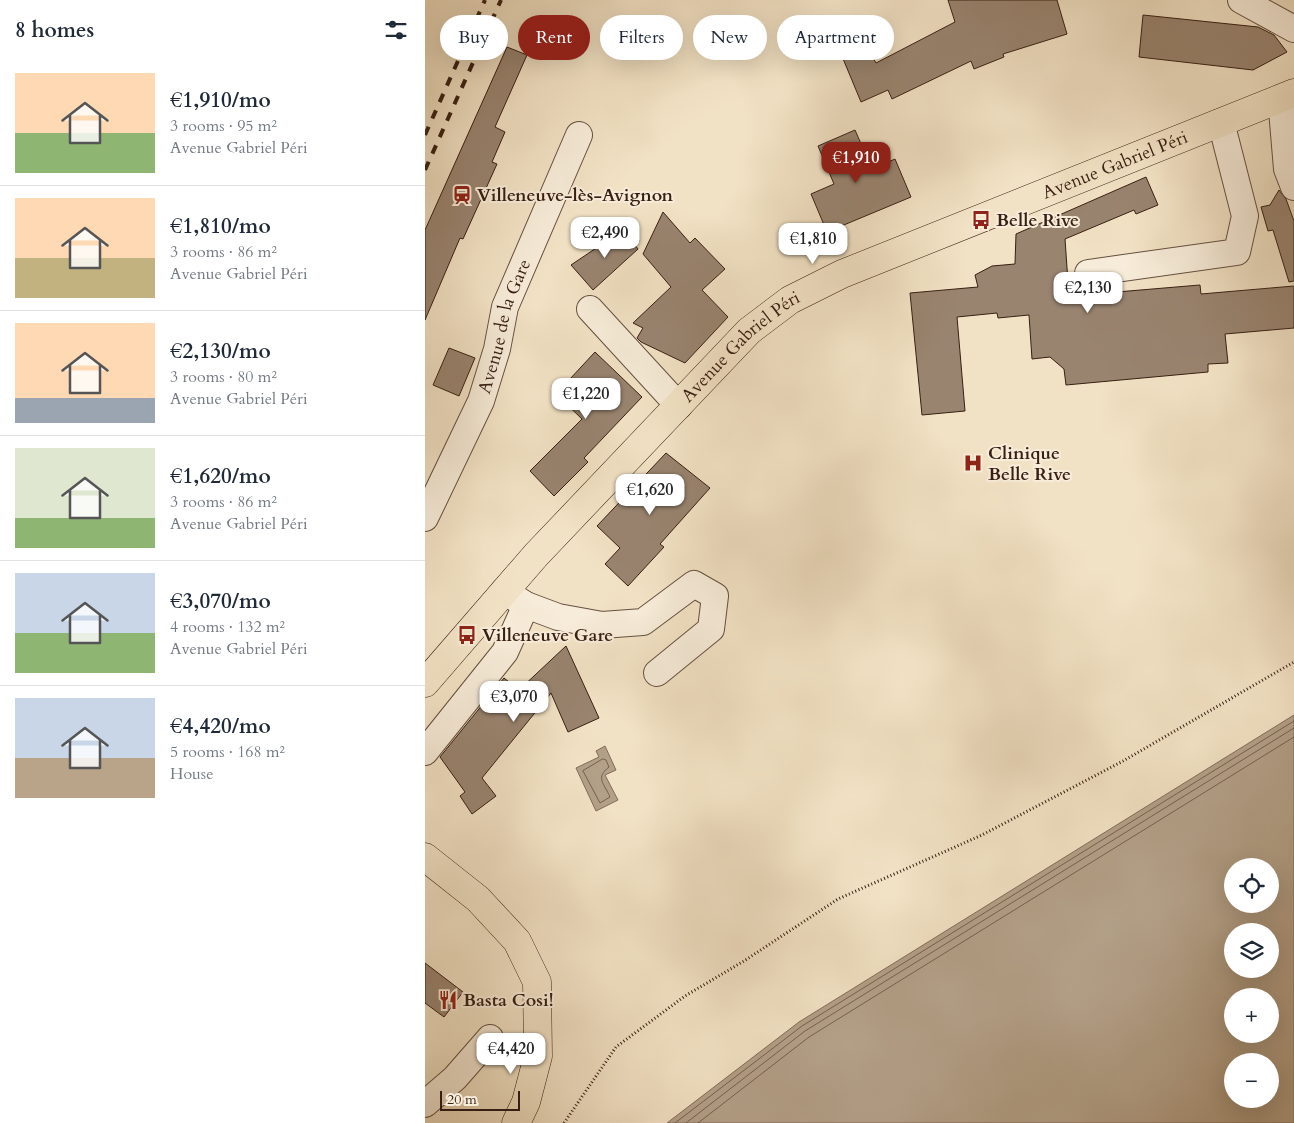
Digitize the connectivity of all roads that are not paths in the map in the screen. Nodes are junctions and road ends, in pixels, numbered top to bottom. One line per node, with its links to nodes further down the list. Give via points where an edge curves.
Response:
1 (1241, 0): 2 (street)
2 (1294, 29)
3 (1288, 96): 4 (main road, Avenue Gabriel Péri); 6 (street, via 1287,168)
4 (1221, 122): 7 (street, via 1245,216 1237,252); 9 (main road, Avenue Gabriel Péri, via 842,274 790,300 749,331)
5 (579, 135): 10 (street, Avenue de la Gare, via 505,307 497,349 481,401)
6 (1294, 187)
7 (1088, 274)
8 (590, 309): 9 (street)
9 (679, 406): 11 (main road, Avenue Gabriel Péri)
10 (425, 518)
11 (515, 598): 12 (street, via 567,620 602,625 643,622 694,584 715,596 711,629); 13 (main road, Avenue Gabriel Péri); 14 (street, via 505,652)
12 (657, 673)
13 (425, 683)
14 (425, 752)
15 (425, 857): 18 (main road, via 478,899 517,941 537,982 538,1056 526,1102)
16 (490, 1038): 17 (street, via 455,1078)
17 (425, 1104)
18 (516, 1123)

